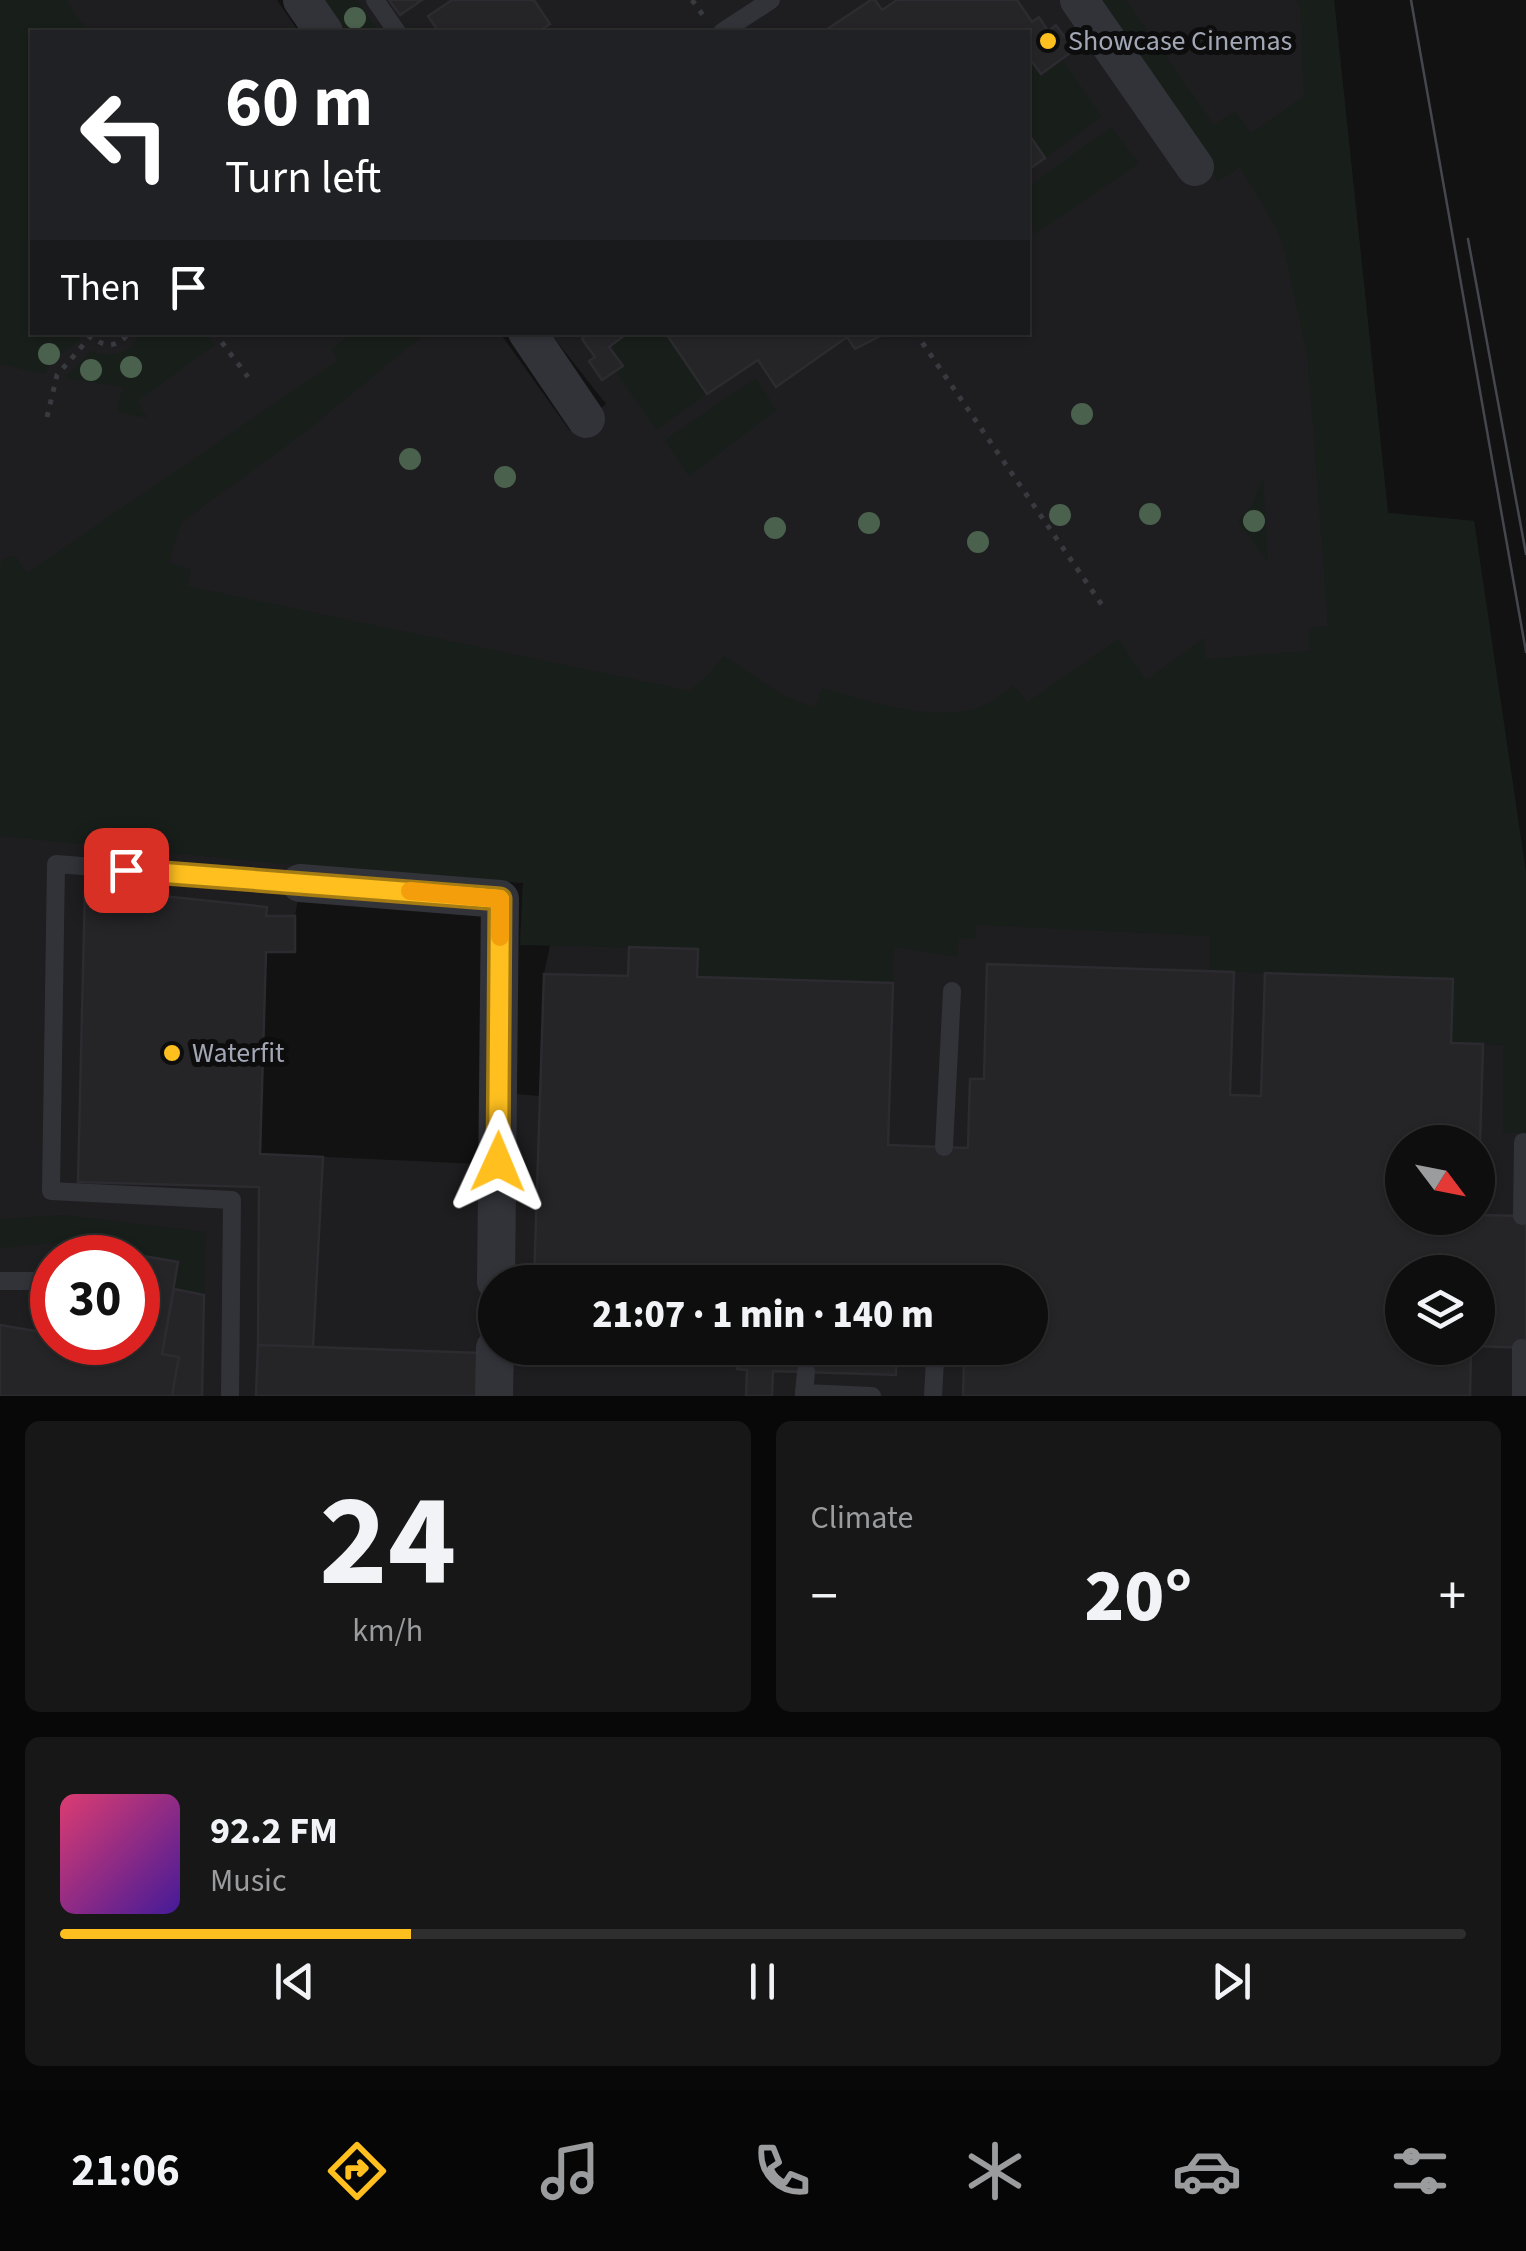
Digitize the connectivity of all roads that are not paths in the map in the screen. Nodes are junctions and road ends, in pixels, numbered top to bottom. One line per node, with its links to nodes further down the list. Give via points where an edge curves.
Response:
1 (302, 0): 5 (street)
2 (375, 0): 6 (lane)
3 (771, 0): 7 (lane)
4 (1079, 0): 8 (street)
5 (323, 30)
6 (396, 30)
7 (725, 30)
8 (1194, 167)
9 (530, 335): 10 (street)
10 (586, 418)
11 (300, 883): 16 (street, via 500,899); 24 (lane, via 56,864 51,1191 232,1200)
12 (952, 990): 14 (lane)
13 (1523, 1142): 15 (lane)
14 (944, 1147)
15 (1522, 1216)
16 (496, 1265)
17 (30, 1281): 18 (lane)
18 (0, 1282)
19 (1521, 1348): 28 (lane)
20 (495, 1365): 25 (street)
21 (935, 1365): 27 (lane)
22 (806, 1372): 23 (lane)
23 (804, 1394): 26 (lane)
24 (230, 1396)
25 (494, 1396)
26 (872, 1396)
27 (933, 1396)
28 (1521, 1396)

